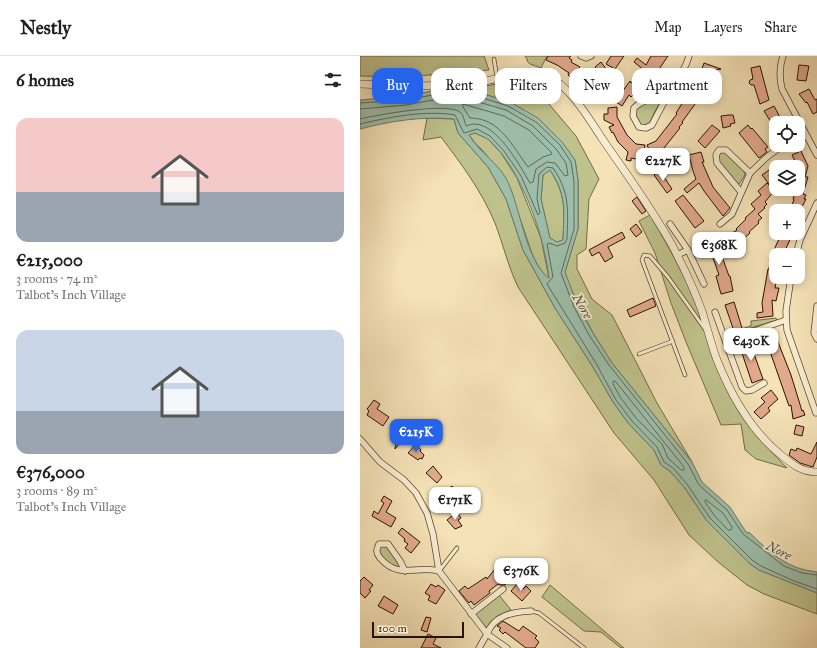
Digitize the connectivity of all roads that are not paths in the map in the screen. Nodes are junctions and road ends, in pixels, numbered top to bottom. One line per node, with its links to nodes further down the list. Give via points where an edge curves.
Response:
1 (581, 56): 2 (street)
2 (592, 56)
3 (688, 56): 7 (street)
4 (783, 56): 12 (street, via 779,77)
5 (494, 59): 6 (lane)
6 (495, 68)
7 (684, 68)
8 (495, 78): 9 (street, via 480,82)
9 (360, 84)
10 (561, 85): 23 (street, via 650,208)
11 (662, 93): 11 (street, via 634,108 633,116 639,126 646,128 652,125 664,102)
12 (796, 116)
13 (805, 134): 15 (street)
14 (775, 152): 16 (street)
15 (817, 155)
16 (750, 173): 17 (street); 17 (street, via 726,150 719,150 716,155 717,163)
17 (741, 192): 20 (street, via 732,214)
18 (817, 203): 21 (street)
19 (670, 224): 22 (street)
20 (720, 224)
21 (798, 248)
22 (688, 250): 23 (street); 24 (street)
23 (677, 255): 29 (street)
24 (704, 284)
25 (790, 284): 28 (street)
26 (817, 306): 30 (street, via 811,333)
27 (715, 312): 32 (street)
28 (786, 320): 32 (street); 36 (street, via 792,346)
29 (710, 335): 31 (lane, via 650,256 644,255 642,260); 38 (street, via 731,391 752,425 773,449 799,469)
30 (817, 339)
31 (673, 341): 33 (lane); 34 (lane)
32 (726, 341): 35 (street, via 742,387 746,391 752,390)
33 (638, 354)
34 (685, 374)
35 (764, 383)
36 (816, 413)
37 (360, 439): 41 (street, via 376,458 416,493 427,513)
38 (817, 472)
39 (457, 548): 41 (lane)
40 (405, 571): 40 (street, via 388,567 383,562 377,555 379,544 388,544); 41 (street)
41 (439, 571): 44 (street)
42 (503, 589): 44 (street)
43 (531, 610): 45 (street, via 513,612 499,618); 48 (lane, via 539,613)
44 (471, 614): 45 (street)
45 (487, 634): 46 (street); 47 (street)
46 (479, 648)
47 (507, 648)
48 (584, 648)

